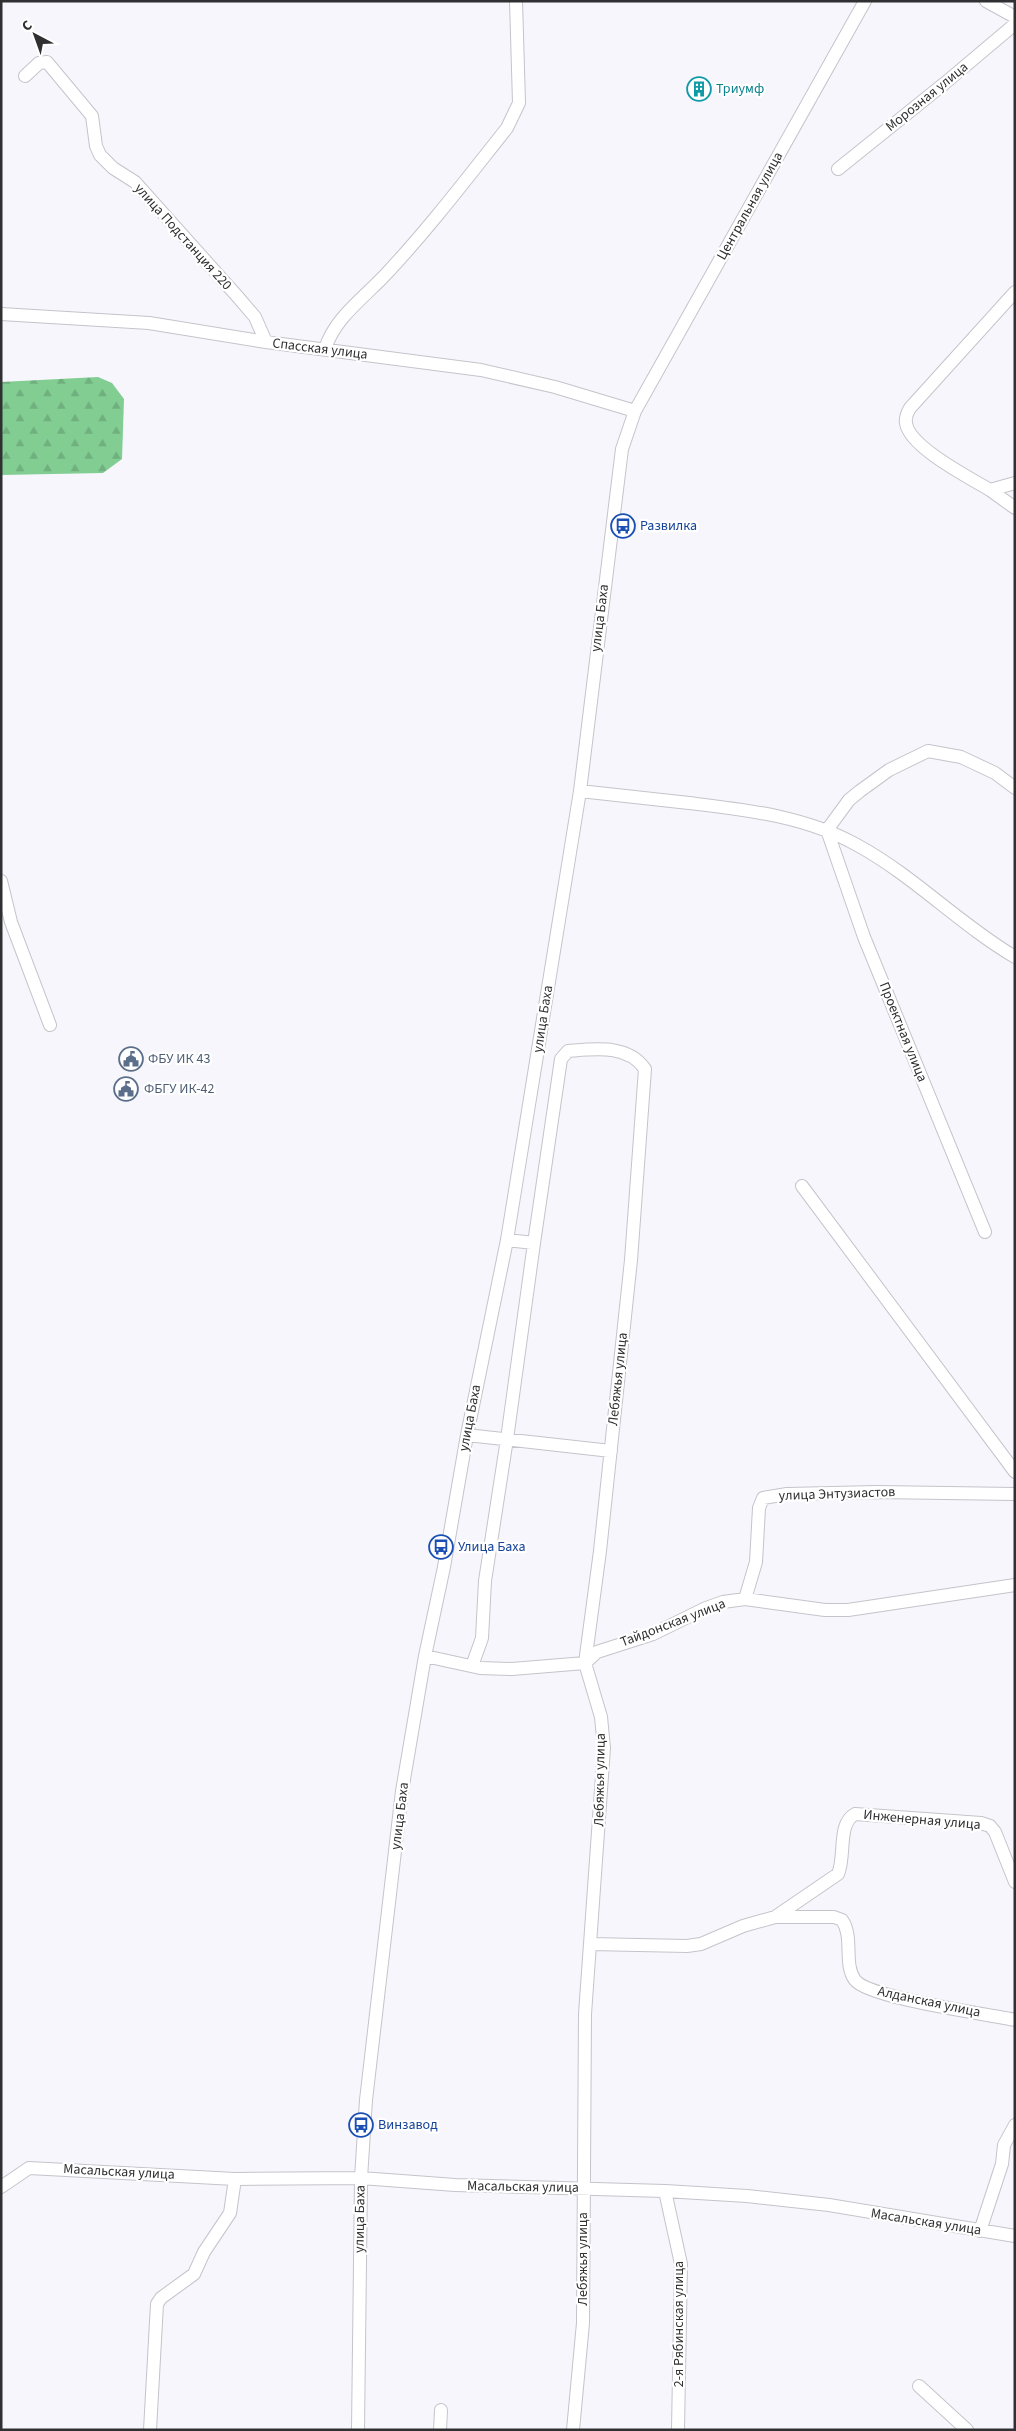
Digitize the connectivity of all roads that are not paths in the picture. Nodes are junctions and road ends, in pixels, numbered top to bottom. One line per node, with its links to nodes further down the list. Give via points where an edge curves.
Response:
1 (516, 1): 11 (street, via 519,103 516,112 507,128 435,218 387,274 336,325)
2 (865, 1): 12 (street, Центральная улица)
3 (986, 1): 4 (street)
4 (1015, 17)
5 (1015, 24): 7 (street, Морозная улица)
6 (25, 76): 10 (street, улица Подстанция 220, via 39,63 47,62 92,116 100,155 112,168 134,182 237,296 255,317)
7 (838, 169)
8 (1015, 292): 14 (street, via 906,416 906,424 921,445)
9 (1, 314): 10 (street, Спасская улица, via 149,323)
10 (266, 342): 11 (street, Спасская улица)
11 (325, 349): 12 (street, Спасская улица, via 481,370 555,387)
12 (635, 411): 17 (street, улица Баха, via 621,457)
13 (1015, 482): 14 (street)
14 (990, 490): 15 (street)
15 (1015, 508)
16 (1015, 788): 18 (street, via 995,773 961,756 928,751 889,770 860,791 849,800)
17 (580, 791): 18 (street, via 762,811); 24 (street, улица Баха)
18 (827, 830): 20 (street, via 888,865 991,943); 23 (street, Проектная улица, via 864,937)
19 (1, 881): 21 (street, via 11,922)
20 (1015, 957)
21 (50, 1024)
22 (802, 1186): 29 (street)
23 (985, 1232)
24 (507, 1240): 25 (street); 26 (street, улица Баха)
25 (534, 1243): 27 (street); 28 (street, Лебяжья улица, via 561,1059 568,1050 615,1050 637,1058 645,1069 631,1260)
26 (466, 1435): 27 (street); 33 (street, улица Баха)
27 (507, 1439): 28 (street); 35 (street, via 485,1581 482,1638)
28 (611, 1451): 34 (street, Лебяжья улица)
29 (1015, 1472)
30 (1015, 1494): 32 (street, улица Энтузиастов, via 867,1492 787,1494 763,1498 759,1508 756,1562)
31 (1015, 1585): 32 (street, Тайдонская улица, via 848,1610)
32 (745, 1599): 34 (street, Тайдонская улица, via 706,1608 653,1634 597,1652)
33 (425, 1656): 35 (street); 42 (street, улица Баха, via 402,1791 366,2100)
34 (585, 1663): 35 (street, via 512,1668); 38 (street, Лебяжья улица, via 601,1717 604,1748)
35 (472, 1666)
36 (1015, 1882): 37 (street, Инженерная улица, via 990,1826 855,1814 846,1824 842,1865 838,1874)
37 (776, 1917): 38 (street, Инженерная улица, via 701,1944); 39 (street, Алданская улица, via 834,1917 842,1920 852,1974 861,1986 894,1996)
38 (590, 1944): 44 (street, Лебяжья улица, via 584,2014)
39 (1015, 2020)
40 (1015, 2125): 46 (street, via 1004,2145 1002,2164)
41 (234, 2178): 42 (street, Масальская улица); 43 (street, Масальская улица, via 29,2168); 50 (street, via 230,2213 204,2252 194,2274 157,2304)
42 (361, 2178): 44 (street, Масальская улица, via 455,2185); 51 (street, улица Баха)
43 (1, 2187)
44 (584, 2188): 45 (street, Масальская улица); 53 (street, Лебяжья улица, via 583,2323)
45 (665, 2191): 46 (street, Масальская улица, via 829,2205); 54 (street, 2-я Рябинская улица, via 681,2264)
46 (980, 2230): 47 (street, Масальская улица)
47 (1015, 2236)
48 (919, 2386): 55 (street)
49 (441, 2410): 52 (street)
50 (150, 2430)
51 (358, 2430)
52 (440, 2430)
53 (573, 2430)
54 (678, 2430)
55 (967, 2430)

